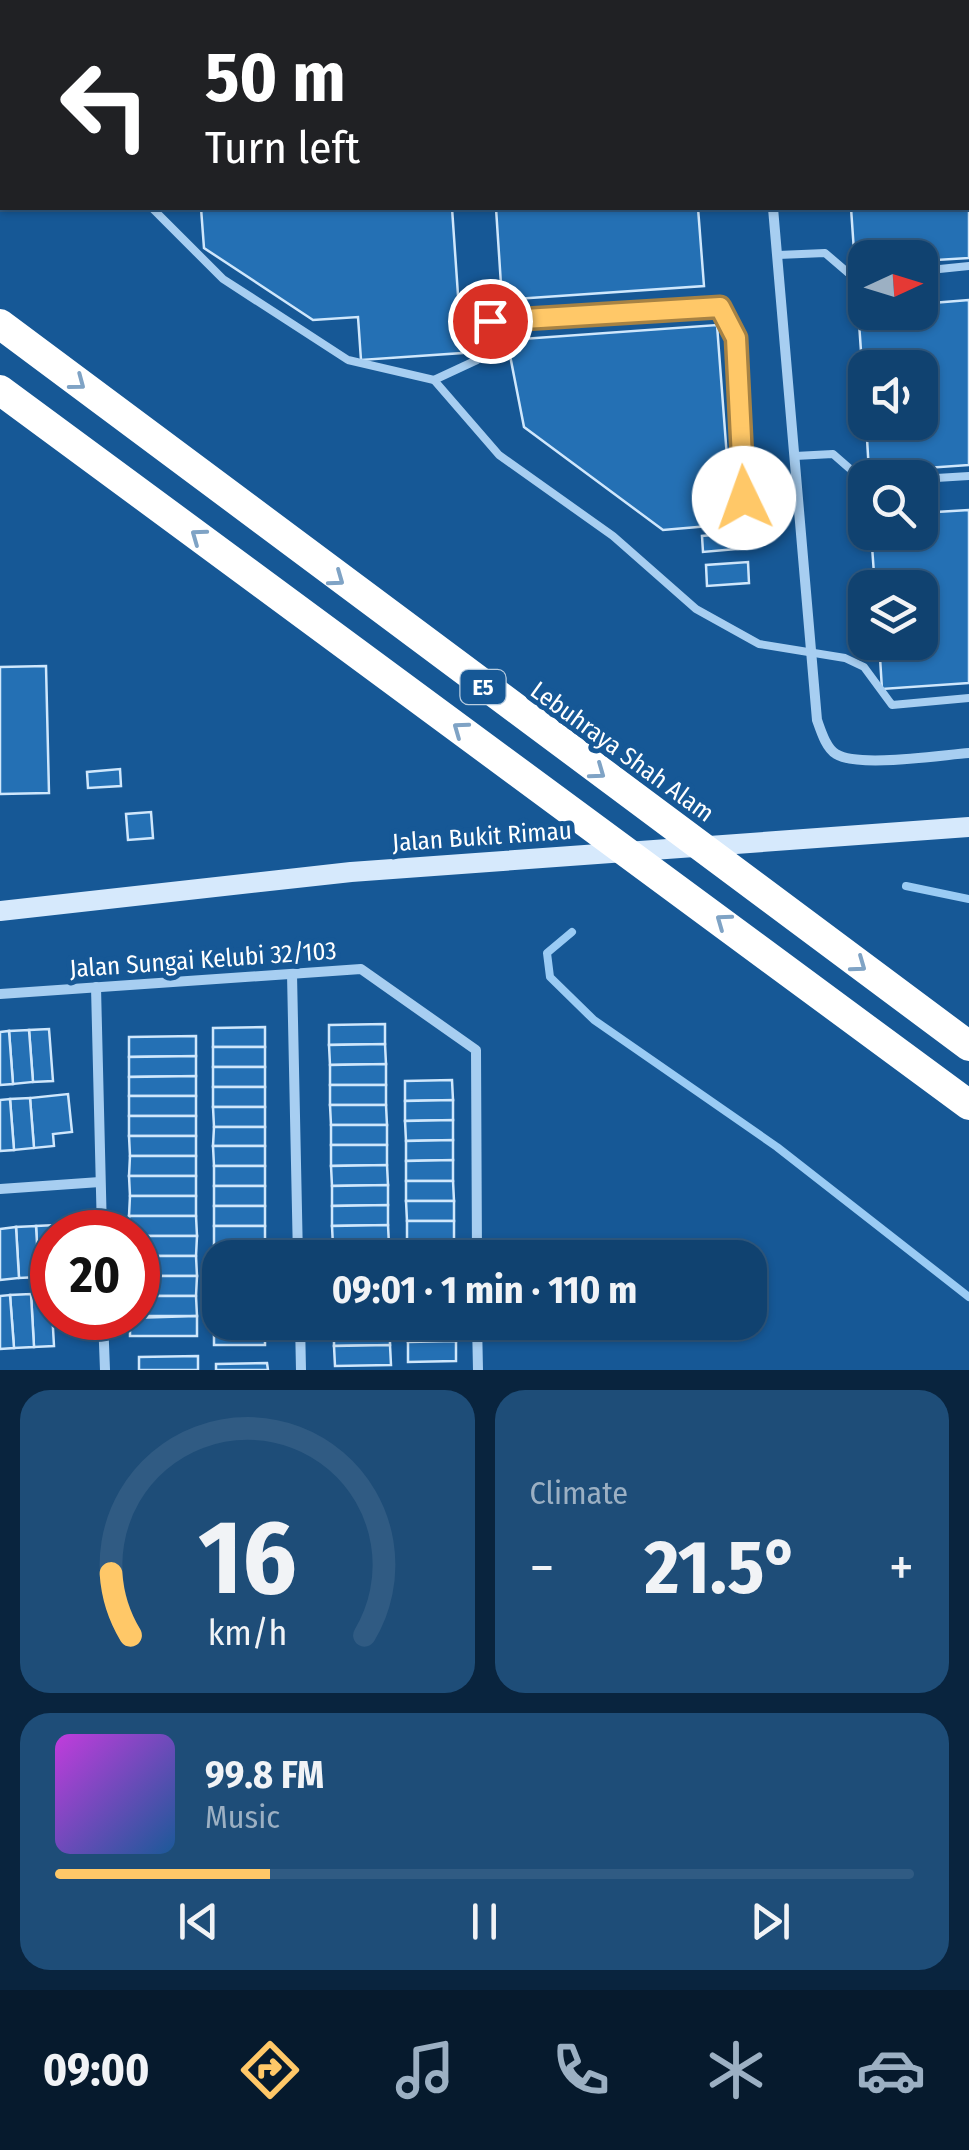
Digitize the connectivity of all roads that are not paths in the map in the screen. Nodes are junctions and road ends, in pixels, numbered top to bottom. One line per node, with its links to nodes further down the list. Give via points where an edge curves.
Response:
1 (154, 210): 8 (lane, via 223,278 348,360)
2 (773, 210): 3 (street)
3 (778, 254): 6 (lane, via 824,252); 10 (street)
4 (969, 266): 5 (lane)
5 (938, 269)
6 (848, 273)
7 (0, 324): 23 (highway, Lebuhraya Shah Alam / E5, one-way to 23)
8 (434, 380): 14 (lane, via 477,360 490,321 720,307 736,338); 15 (lane, via 499,455 613,536 696,610 759,644)
9 (0, 390): 24 (highway, E5, one-way to 9)
10 (795, 456): 11 (lane, via 833,454); 15 (street)
11 (848, 467)
12 (969, 476): 13 (lane)
13 (938, 478)
14 (744, 498)
15 (811, 654): 16 (lane, via 864,666 892,704); 17 (street, via 817,720 836,754 858,760)
16 (969, 698)
17 (969, 753)
18 (969, 827): 19 (street, Jalan Bukit Rimau, via 351,872)
19 (0, 912)
20 (292, 974): 21 (street, Jalan Sungai Kelubi 32/103); 28 (street); 29 (street, Jalan Sungai Kelubi 32/103, via 360,969 476,1050)
21 (96, 987): 22 (street, Jalan Sungai Kelubi 32/103); 25 (street)
22 (0, 994)
23 (969, 1046)
24 (969, 1105)
25 (100, 1182): 26 (street); 27 (street)
26 (0, 1189)
27 (101, 1210)
28 (298, 1240)
29 (477, 1240)
30 (104, 1340): 33 (street)
31 (300, 1340): 34 (street)
32 (478, 1340): 35 (street)
33 (104, 1370)
34 (301, 1370)
35 (478, 1370)

